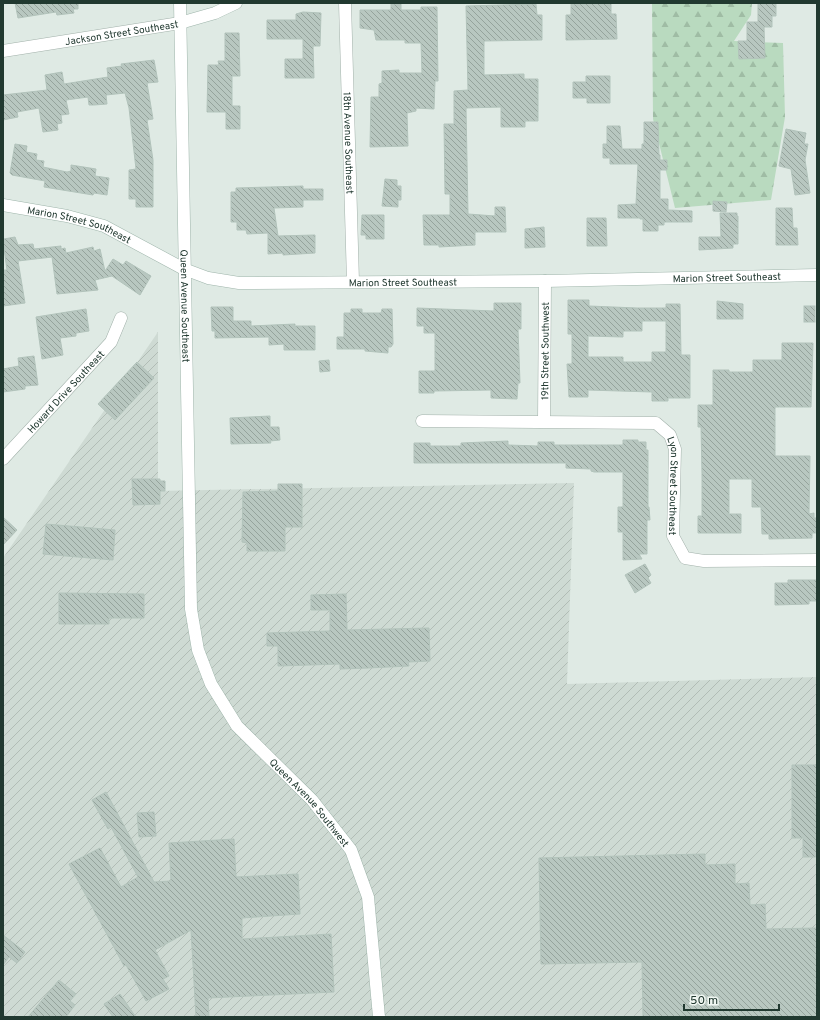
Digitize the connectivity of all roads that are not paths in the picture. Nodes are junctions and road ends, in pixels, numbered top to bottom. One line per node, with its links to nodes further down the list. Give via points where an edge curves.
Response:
1 (180, 3): 4 (street, Queen Avenue Southeast)
2 (236, 3): 4 (street, Jackson Street Southeast, via 215,13)
3 (345, 3): 9 (street, 18th Avenue Southeast)
4 (180, 23): 5 (street, Jackson Street Southeast); 7 (street, Queen Avenue Southeast)
5 (3, 51)
6 (3, 205): 7 (street, Marion Street Southeast, via 67,216 104,226)
7 (184, 269): 9 (street, Marion Street Southeast, via 208,278 238,283); 16 (street, Queen Avenue Southeast)
8 (817, 275): 10 (street, Marion Street Southeast)
9 (353, 282): 10 (street, Marion Street Southeast)
10 (545, 282): 13 (street, 19th Street Southwest)
11 (121, 318): 14 (street, Howard Drive Southeast, via 111,342)
12 (422, 420): 13 (street, Lyon Street Southeast)
13 (544, 421): 15 (street, Lyon Street Southeast, via 656,423 670,435 675,449 673,536 685,558 704,561)
14 (3, 460)
15 (817, 560)
16 (191, 609): 17 (street, Queen Avenue Southwest, via 198,650 211,684 237,726 312,800 351,850 368,897)
17 (379, 1017)

